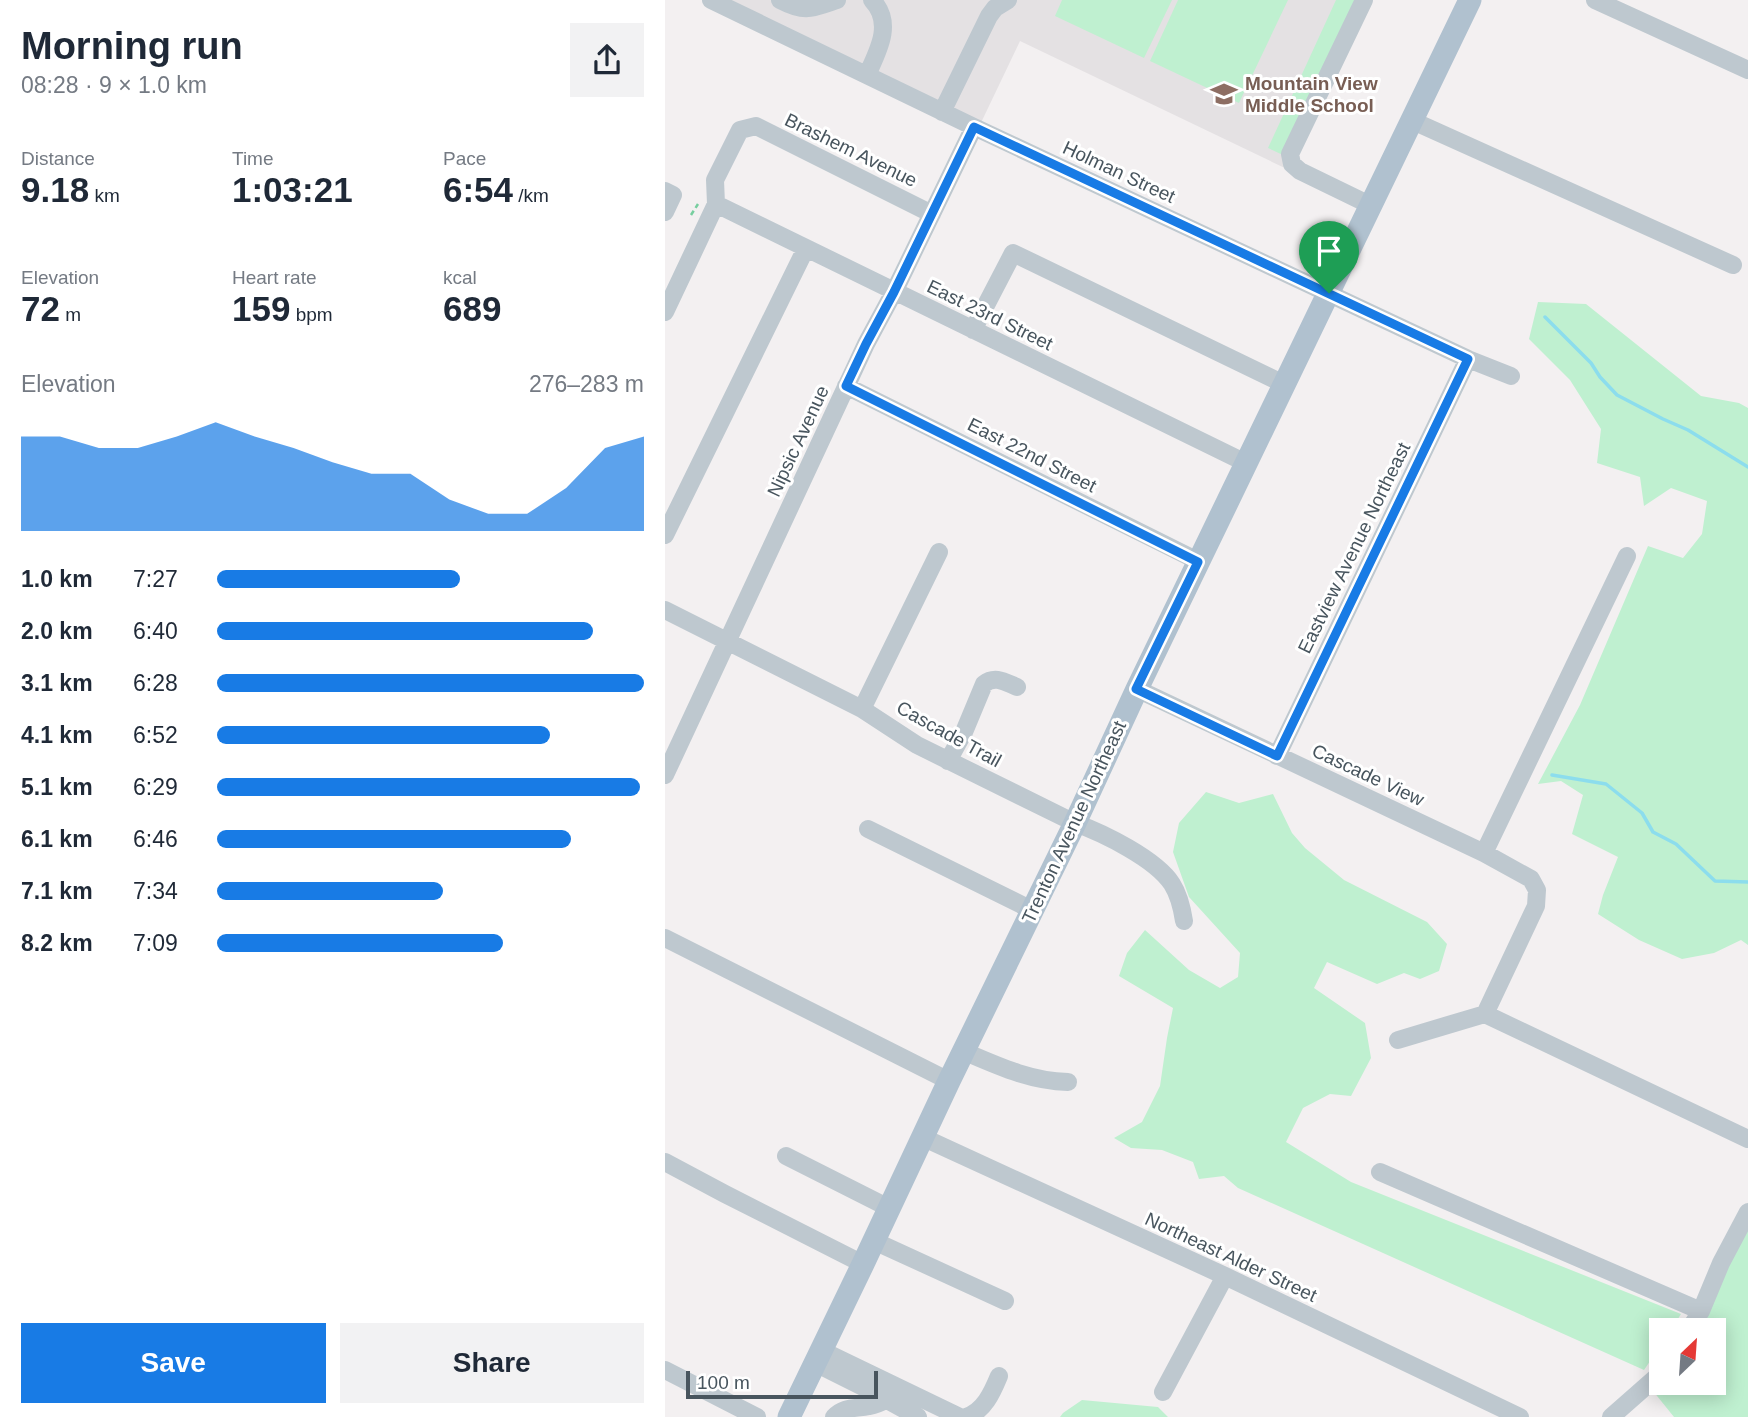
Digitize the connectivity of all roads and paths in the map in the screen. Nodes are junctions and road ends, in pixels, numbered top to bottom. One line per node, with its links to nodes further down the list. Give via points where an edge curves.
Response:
1 (711, 0): 10 (street, Holman Street)
2 (780, 0): 3 (street, via 813,9)
3 (837, 0)
4 (872, 0): 10 (street, via 884,35)
5 (1008, 0): 11 (street, via 989,16)
6 (1364, 0): 16 (street, via 1290,154 1300,171)
7 (1470, 0): 12 (main road, Trenton Avenue Northeast)
8 (1595, 0): 9 (street)
9 (1748, 70)
10 (867, 75): 11 (street, Holman Street)
11 (942, 112): 13 (street, Holman Street)
12 (1413, 121): 16 (main road, Trenton Avenue Northeast); 20 (street)
13 (974, 127): 18 (street, Nipsic Avenue); 22 (street, Holman Street)
14 (665, 191): 17 (street, via 673,195)
15 (716, 204): 18 (street, Brashem Avenue, via 715,180 740,130 756,126); 19 (street, East 23rd Street); 23 (street, Brashem Avenue)
16 (1371, 206): 22 (main road, Trenton Avenue Northeast)
17 (665, 212)
18 (932, 214): 21 (street, Nipsic Avenue)
19 (806, 248): 21 (street, East 23rd Street); 30 (street)
20 (1733, 265)
21 (894, 292): 24 (street, East 23rd Street); 28 (street, Nipsic Avenue)
22 (1329, 293): 25 (street, Holman Street); 27 (main road, Trenton Avenue Northeast)
23 (665, 313)
24 (973, 330): 27 (street, via 1013,253); 29 (street, East 23rd Street)
25 (1468, 359): 26 (street, Holman Street); 39 (street, Eastview Avenue Northeast)
26 (1511, 376)
27 (1284, 384): 29 (main road, Trenton Avenue Northeast)
28 (846, 386): 33 (street, East 22nd Street); 35 (street, Nipsic Avenue)
29 (1246, 463): 33 (main road, Trenton Avenue Northeast)
30 (665, 535)
31 (939, 552): 38 (street)
32 (1627, 556): 44 (street)
33 (1198, 562): 37 (main road, Trenton Avenue Northeast)
34 (665, 610): 35 (street, Cascade Trail)
35 (727, 641): 38 (street, Cascade Trail); 41 (street, Nipsic Avenue)
36 (1017, 687): 40 (street, via 996,679 984,684)
37 (1136, 689): 39 (street, Cascade View); 42 (main road, Trenton Avenue Northeast)
38 (862, 709): 40 (street, Cascade Trail)
39 (1277, 756): 44 (street, Cascade View)
40 (948, 761): 42 (street, Cascade Trail)
41 (665, 775)
42 (1075, 824): 45 (main road, Trenton Avenue Northeast); 46 (street, Cascade Trail, via 1158,869 1173,886)
43 (868, 829): 45 (street)
44 (1484, 853): 48 (street, Cascade View, via 1531,879 1537,890 1536,906)
45 (1032, 910): 50 (main road, Trenton Avenue Northeast)
46 (1184, 921)
47 (665, 938): 51 (street)
48 (1485, 1014): 49 (street); 54 (street)
49 (1398, 1040)
50 (963, 1051): 51 (main road, Trenton Avenue Northeast); 52 (street, via 1030,1077)
51 (949, 1081): 53 (main road, Trenton Avenue Northeast)
52 (1068, 1082)
53 (922, 1137): 58 (main road, Trenton Avenue Northeast); 62 (street, Northeast Alder Street)
54 (1748, 1139)
55 (786, 1156): 58 (street)
56 (665, 1162): 61 (street)
57 (1380, 1172): 64 (street)
58 (889, 1208): 60 (main road, Trenton Avenue Northeast)
59 (1748, 1212): 64 (street)
60 (874, 1241): 61 (main road, Trenton Avenue Northeast); 63 (street)
61 (863, 1264): 66 (main road, Trenton Avenue Northeast)
62 (1225, 1276): 70 (street); 78 (street, Northeast Alder Street)
63 (1005, 1301)
64 (1700, 1311): 65 (street)
65 (1696, 1318)
66 (818, 1357): 71 (street); 73 (main road, Trenton Avenue Northeast); 76 (street)
67 (665, 1370): 72 (street)
68 (999, 1376): 77 (street, via 988,1400)
69 (1649, 1384): 79 (street)
70 (1163, 1392)
71 (887, 1399): 74 (street); 75 (street)
72 (757, 1417)
73 (789, 1417)
74 (834, 1417)
75 (918, 1417)
76 (960, 1417)
77 (966, 1417)
78 (1520, 1417)
79 (1611, 1417)

